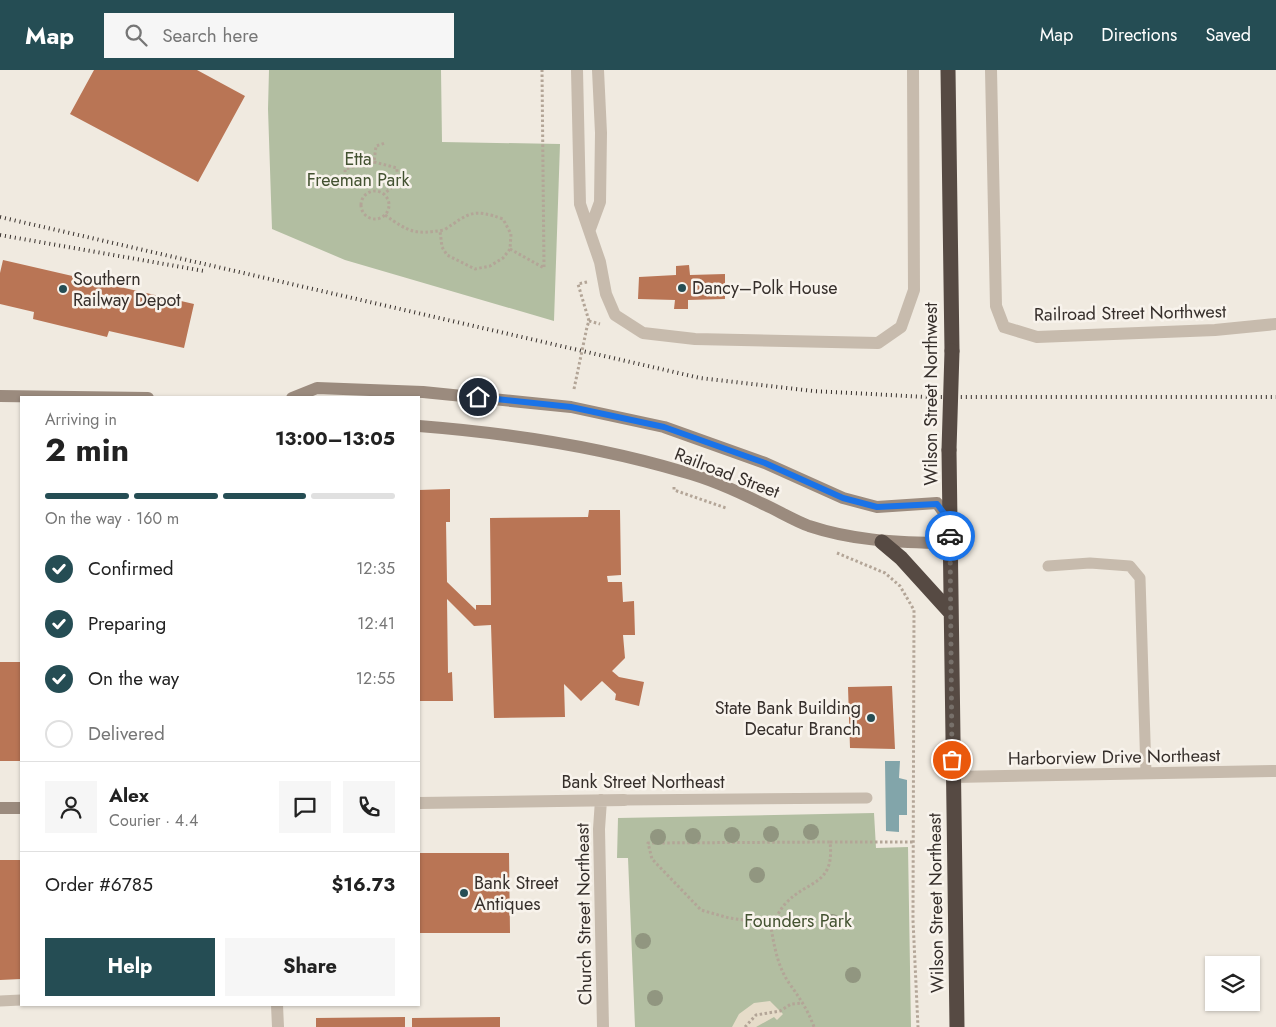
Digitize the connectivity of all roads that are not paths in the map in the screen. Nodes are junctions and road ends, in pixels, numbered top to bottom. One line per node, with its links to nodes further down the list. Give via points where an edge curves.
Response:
1 (578, 70): 6 (street, via 580,204)
2 (598, 70): 6 (street, via 600,202)
3 (913, 70): 6 (street, via 914,290 901,327 878,343 695,339 643,333 615,315 606,294)
4 (948, 70): 12 (highway, Wilson Street Northwest, bridge, via 952,351)
5 (991, 70): 7 (street, Railroad Street Northwest, via 996,306 1004,327 1037,337 1215,330)
6 (590, 229)
7 (1276, 324)
8 (0, 396): 9 (street)
9 (20, 396)
10 (297, 396): 12 (street, via 317,388 336,388 424,392 571,407 664,427 765,463 843,498 877,507 937,504)
11 (420, 426): 13 (street, Railroad Street, via 555,441 684,472 759,501 807,525)
12 (950, 521): 13 (street, Railroad Street, via 936,542); 15 (highway, Wilson Street Northwest)
13 (882, 542): 15 (highway)
14 (1048, 566): 17 (lane, via 1090,562 1130,566 1140,578)
15 (950, 612): 18 (highway, Wilson Street Northwest)
16 (1276, 771): 17 (street, Harborview Drive Northeast)
17 (1146, 774): 18 (street, Harborview Drive Northeast)
18 (953, 777): 30 (highway, Wilson Street Northeast)
19 (867, 798): 21 (lane, Bank Street Northeast)
20 (601, 800): 21 (street, Bank Street Northeast); 22 (street, Bank Street Northeast); 29 (street, Church Street Northeast)
21 (624, 800)
22 (420, 803)
23 (0, 808): 24 (street)
24 (20, 808)
25 (20, 1000): 26 (lane)
26 (0, 1001)
27 (278, 1006): 28 (street)
28 (278, 1027)
29 (603, 1027)
30 (957, 1027)

